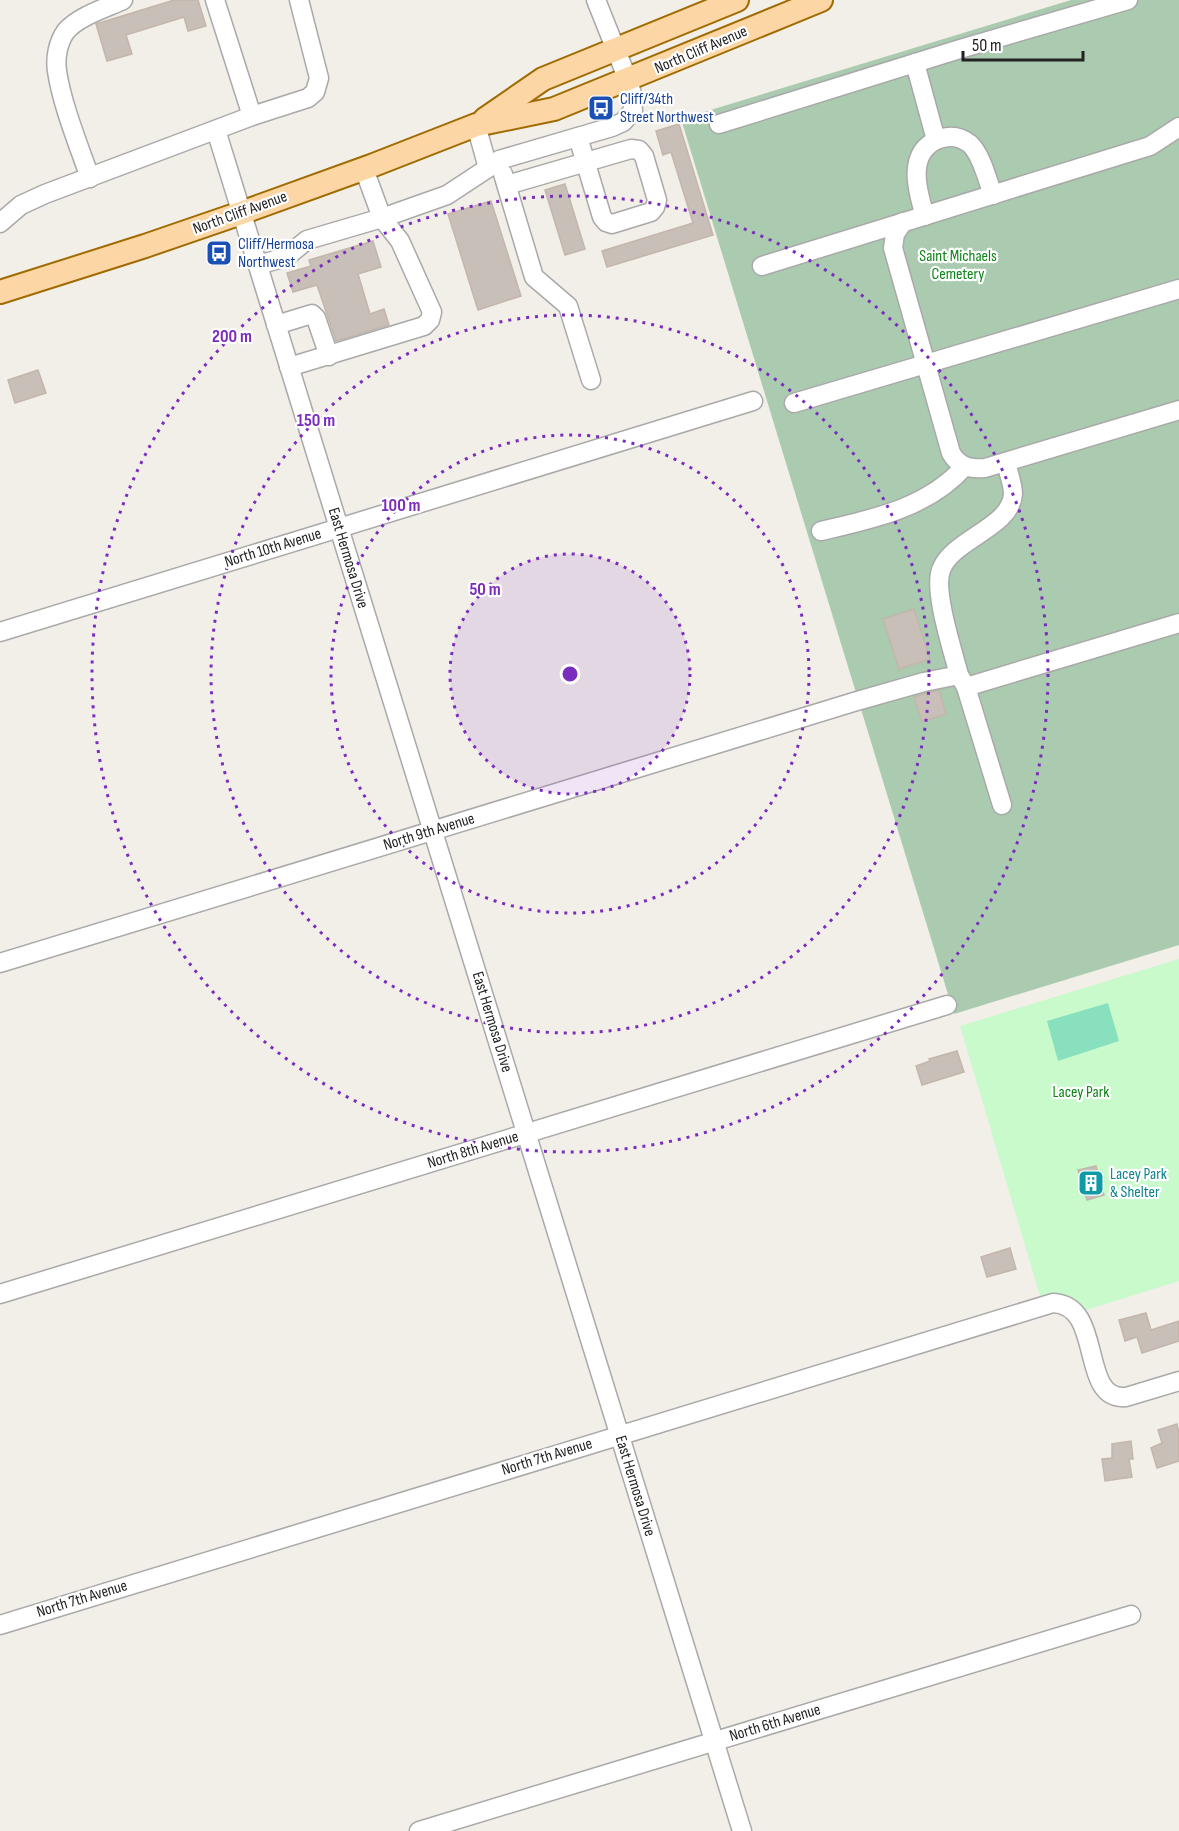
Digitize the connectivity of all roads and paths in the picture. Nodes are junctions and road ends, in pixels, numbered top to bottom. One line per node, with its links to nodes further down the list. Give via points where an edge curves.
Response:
1 (123, 0): 21 (street, via 83,19 67,31 59,46 57,71)
2 (215, 0): 11 (street)
3 (299, 0): 11 (street, via 319,78 315,92 308,98)
4 (596, 0): 8 (street)
5 (737, 0): 8 (main road, North Cliff Avenue)
6 (821, 0): 10 (main road, North Cliff Avenue)
7 (1128, 0): 9 (street)
8 (616, 50): 10 (street); 12 (main road, North Cliff Avenue, via 543,79)
9 (915, 63): 13 (street); 17 (street)
10 (628, 80): 12 (main road, North Cliff Avenue, via 554,110); 16 (street, via 633,102 629,117 623,123)
11 (252, 116): 15 (street)
12 (476, 124): 19 (street); 20 (main road, North Cliff Avenue)
13 (719, 124)
14 (1179, 127): 23 (street, via 1150,146)
15 (216, 130): 21 (street); 24 (street, East Hermosa Drive)
16 (578, 137): 18 (street); 19 (street)
17 (936, 140): 23 (street, via 957,137 969,144 977,153); 25 (street, via 921,152 917,164 915,180)
18 (586, 162): 18 (street, via 606,222 612,224 651,212 655,207 657,200 639,150 631,148); 22 (street)
19 (494, 164): 22 (street); 26 (street, via 447,195)
20 (364, 169): 24 (main road, North Cliff Avenue); 26 (street)
21 (90, 178): 28 (street, via 21,205)
22 (507, 185): 37 (street, via 534,277 568,306)
23 (993, 195): 25 (street)
24 (242, 213): 29 (street, East Hermosa Drive); 32 (main road, North Cliff Avenue)
25 (925, 216): 27 (street)
26 (382, 218): 29 (street, via 307,240 286,257); 34 (street, via 400,241 432,312 430,320 406,333)
27 (903, 222): 30 (street); 35 (street, via 895,234 893,248)
28 (0, 224)
29 (258, 265): 33 (street, East Hermosa Drive)
30 (762, 266)
31 (1179, 289): 35 (street)
32 (0, 292)
33 (276, 325): 34 (street, via 312,314); 36 (street, East Hermosa Drive)
34 (329, 356): 36 (street)
35 (926, 365): 39 (street); 42 (street, via 951,453 957,463)
36 (289, 367): 43 (street, East Hermosa Drive)
37 (591, 380)
38 (753, 401): 43 (street, North 10th Avenue)
39 (794, 403)
40 (1179, 410): 41 (street)
41 (1006, 462): 42 (street, via 985,468); 47 (street, via 1013,495 1005,513 951,555 940,569 938,590)
42 (965, 466): 44 (street, via 936,492 900,510)
43 (339, 528): 46 (street, North 10th Avenue); 49 (street, East Hermosa Drive)
44 (821, 531)
45 (1179, 623): 47 (street, North 9th Avenue)
46 (0, 632)
47 (962, 681): 48 (street); 49 (street, North 9th Avenue, via 924,682)
48 (1002, 805)
49 (433, 831): 50 (street, North 9th Avenue); 52 (street, East Hermosa Drive)
50 (0, 963)
51 (947, 1005): 52 (street, North 8th Avenue)
52 (526, 1133): 53 (street, North 8th Avenue); 55 (street, East Hermosa Drive)
53 (0, 1294)
54 (1179, 1381): 55 (street, North 7th Avenue, via 1126,1397 1111,1394 1100,1381 1077,1313 1061,1303 1053,1303)
55 (619, 1435): 57 (street, North 7th Avenue); 58 (street, East Hermosa Drive)
56 (1131, 1615): 58 (street, North 6th Avenue)
57 (0, 1625)
58 (714, 1742): 59 (street, North 6th Avenue); 60 (street, East Hermosa Drive)
59 (419, 1831)
60 (742, 1831)

